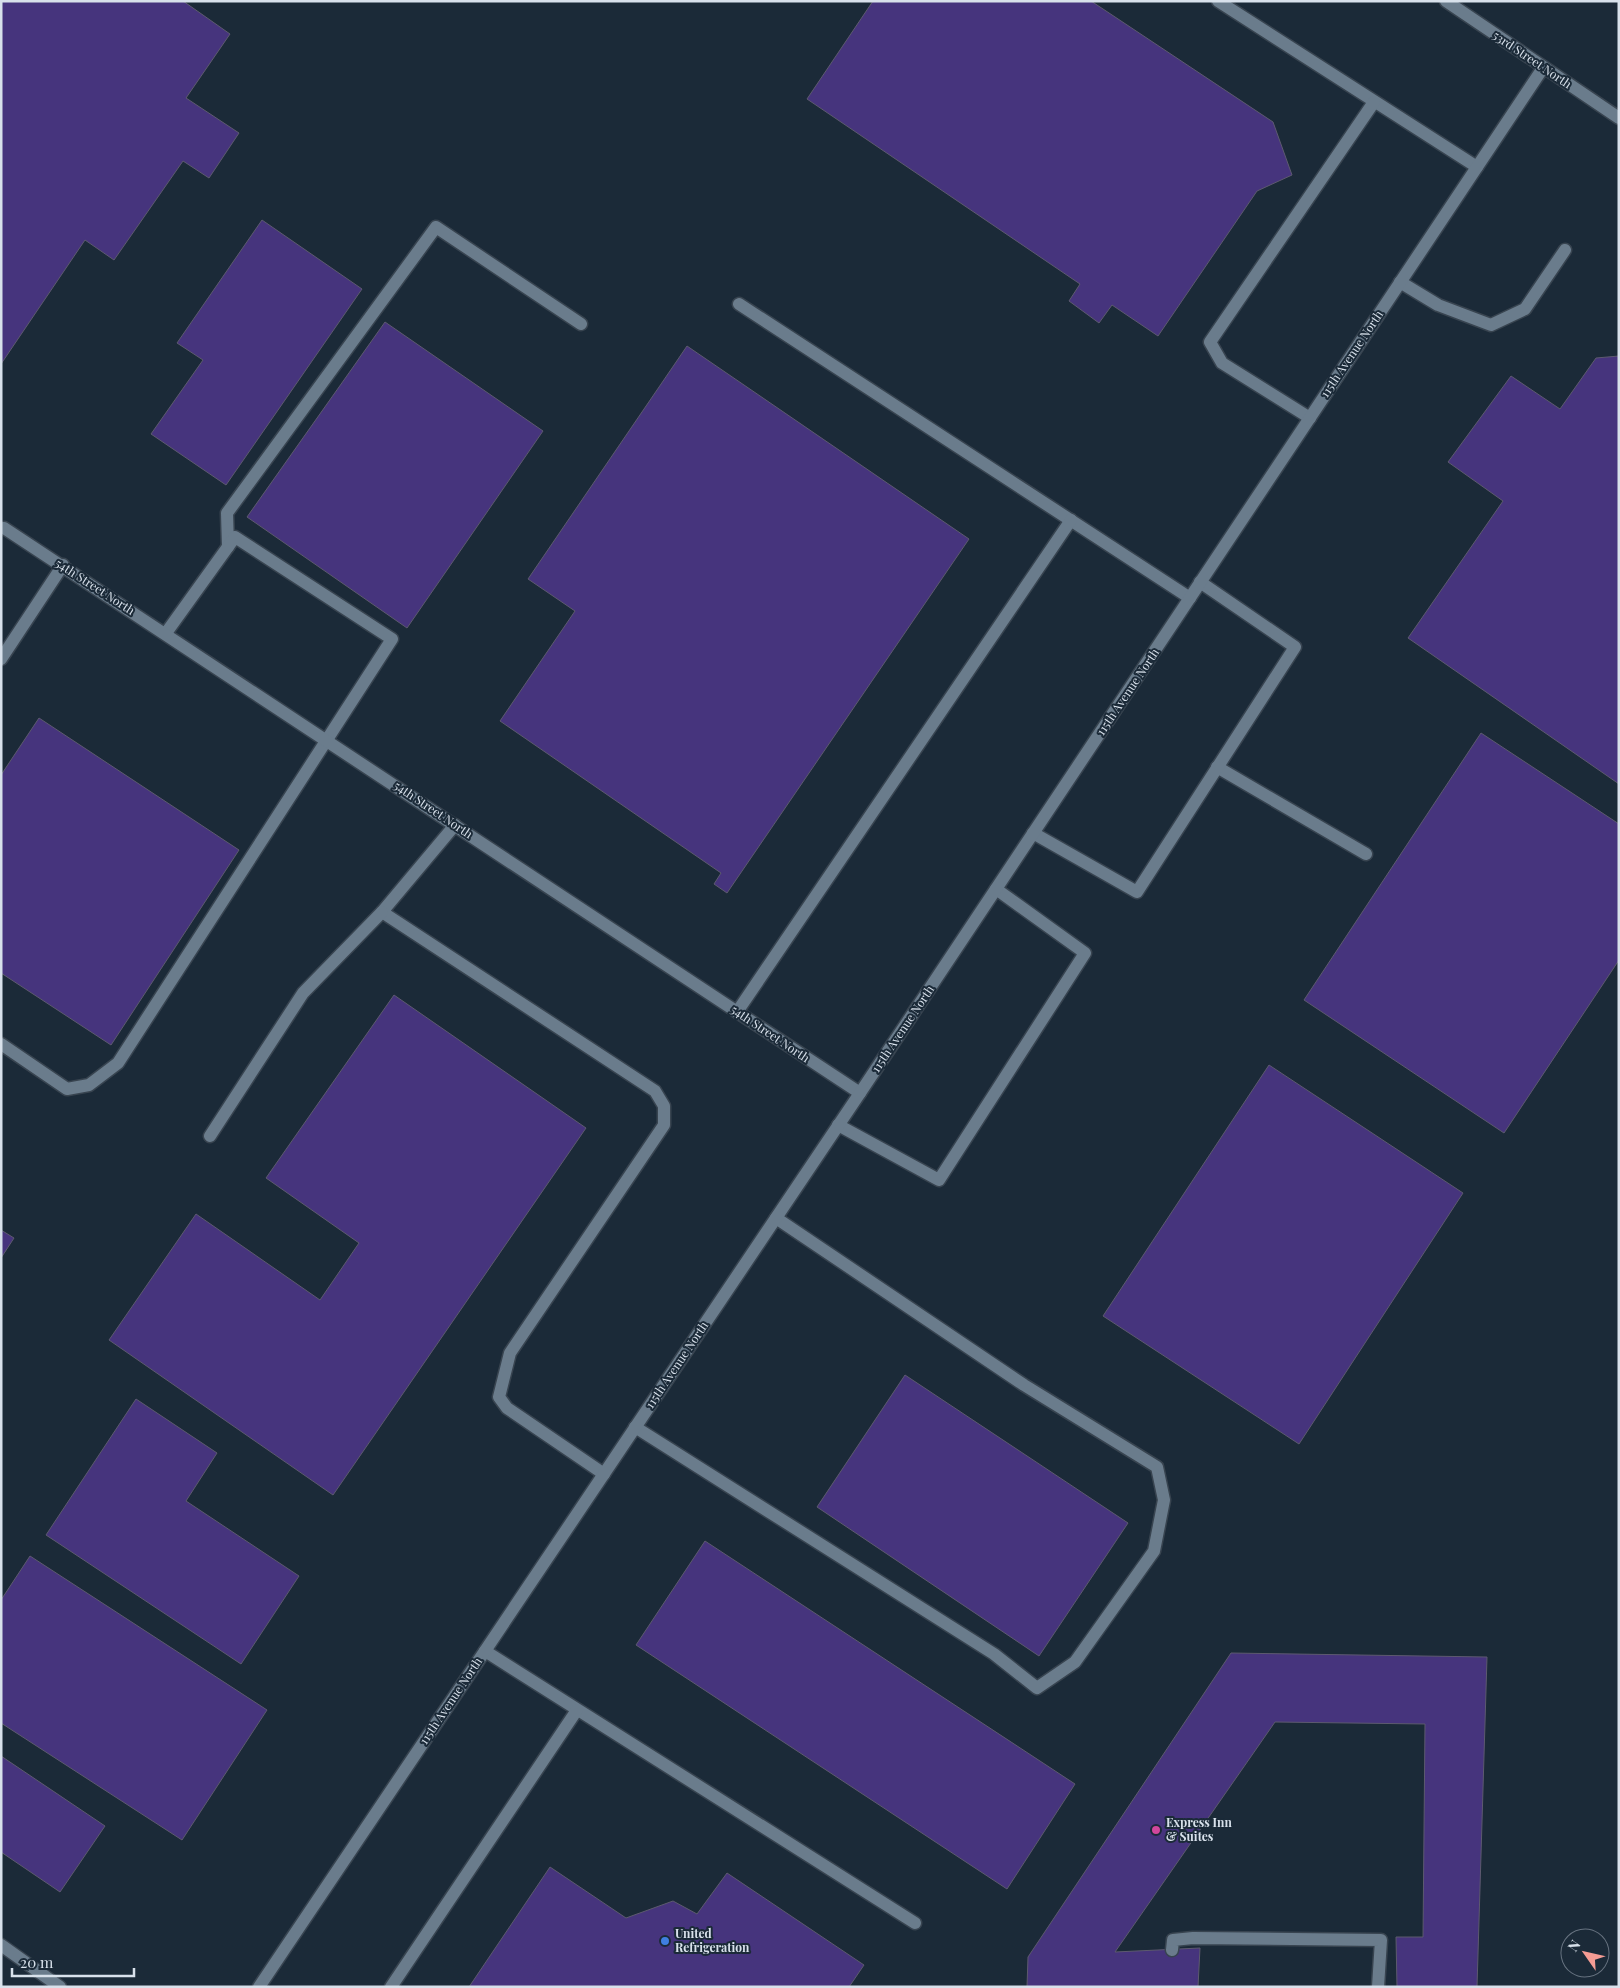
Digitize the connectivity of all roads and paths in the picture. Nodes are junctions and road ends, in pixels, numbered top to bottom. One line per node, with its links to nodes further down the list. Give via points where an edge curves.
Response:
1 (1218, 1): 4 (street)
2 (1446, 1): 3 (street, 53rd Street North)
3 (1543, 68): 5 (street, 53rd Street North); 6 (street, 115th Avenue North)
4 (1374, 102): 6 (street); 11 (street, via 1210,342 1222,363)
5 (1619, 118)
6 (1476, 167): 8 (street, 115th Avenue North)
7 (1565, 250): 8 (street, via 1526,309 1491,325 1438,305)
8 (1400, 282): 11 (street, 115th Avenue North)
9 (739, 304): 12 (street)
10 (581, 324): 14 (street, via 436,227 227,513)
11 (1310, 418): 16 (street, 115th Avenue North)
12 (1071, 520): 17 (street); 27 (street)
13 (3, 529): 15 (street, 54th Street North)
14 (228, 547): 18 (street); 20 (street, via 235,536 392,639)
15 (63, 565): 18 (street, 54th Street North); 19 (street)
16 (1200, 582): 17 (street, 115th Avenue North); 21 (street, via 1295,647)
17 (1190, 598): 23 (street, 115th Avenue North)
18 (166, 633): 20 (street, 54th Street North)
19 (1, 659)
20 (328, 740): 22 (street, 54th Street North); 28 (street, via 118,1063 89,1085 67,1089)
21 (1218, 767): 23 (street, via 1137,892); 24 (street)
22 (455, 825): 26 (street); 27 (street, 54th Street North)
23 (1034, 833): 25 (street, 115th Avenue North)
24 (1366, 854)
25 (996, 889): 29 (street, 115th Avenue North); 30 (street, via 1085,953 939,1180)
26 (382, 912): 31 (street, via 303,993); 34 (street, via 655,1091 664,1106 664,1125 510,1353 499,1397 507,1408)
27 (737, 1012): 29 (street, 54th Street North)
28 (1, 1044)
29 (860, 1093): 30 (street, 115th Avenue North)
30 (838, 1125): 32 (street, 115th Avenue North)
31 (210, 1136)
32 (776, 1218): 33 (street, 115th Avenue North); 33 (street, via 1024,1386 1157,1467 1164,1500 1154,1552 1075,1662 1037,1688 986,1649)
33 (635, 1426): 34 (street, 115th Avenue North)
34 (604, 1474): 35 (street, 115th Avenue North)
35 (485, 1651): 36 (street); 41 (street, 115th Avenue North)
36 (577, 1710): 37 (street); 42 (street)
37 (914, 1923)
38 (1, 1946): 40 (street)
39 (1172, 1950): 43 (street, via 1173,1940 1193,1938 1381,1940)
40 (60, 1987)
41 (259, 1987)
42 (391, 1987)
43 (1378, 1987)

